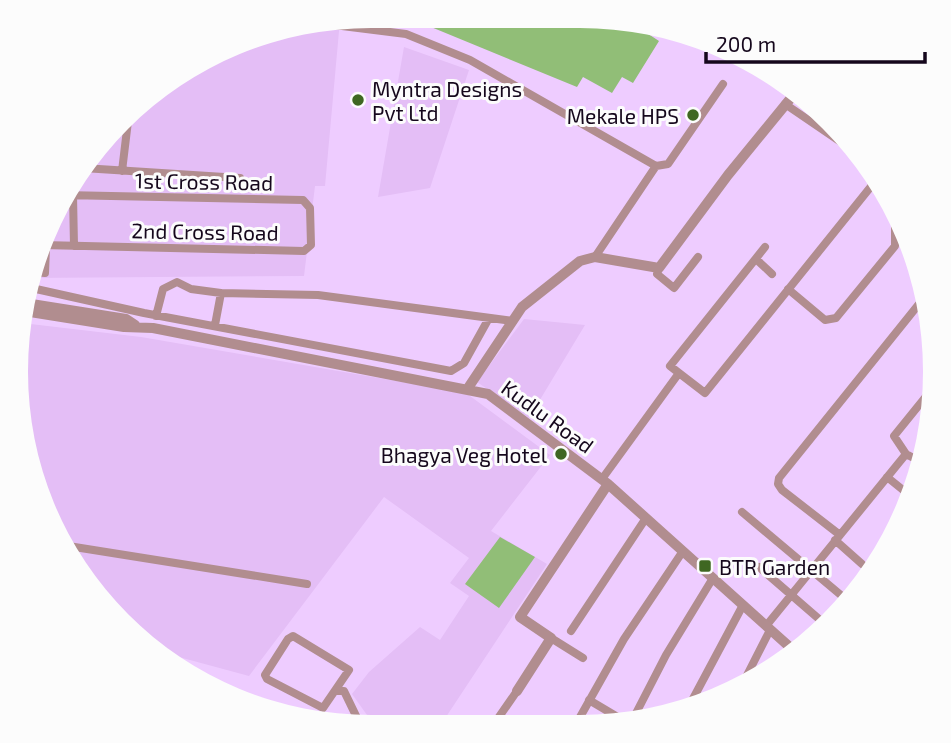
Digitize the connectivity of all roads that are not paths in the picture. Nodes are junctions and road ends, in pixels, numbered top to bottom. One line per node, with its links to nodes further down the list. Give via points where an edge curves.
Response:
1 (361, 28): 7 (street, via 406,34 462,56)
2 (723, 84): 7 (street, via 668,164)
3 (789, 99): 4 (street)
4 (785, 104): 5 (street); 22 (street)
5 (823, 130)
6 (127, 131): 9 (street)
7 (656, 166): 19 (street)
8 (94, 169): 9 (street)
9 (122, 171): 10 (street)
10 (240, 178)
11 (870, 188): 25 (street)
12 (77, 195): 13 (street, 1st Cross Road)
13 (303, 200): 17 (street, 2nd Cross Road, via 310,208 311,245 304,251)
14 (70, 208): 17 (street)
15 (895, 236): 25 (street, via 895,246 836,318 825,320)
16 (52, 246): 17 (street, 2nd Cross Road)
17 (74, 246)
18 (765, 247): 21 (street)
19 (595, 257): 22 (street); 32 (street, via 579,262 522,307)
20 (698, 257): 22 (street, via 674,288 657,274)
21 (756, 259): 23 (street); 35 (street, via 670,366)
22 (659, 268)
23 (772, 274)
24 (39, 289): 29 (street)
25 (788, 289): 35 (street, via 705,393)
26 (221, 293): 30 (street, via 169,284 161,293); 31 (street, via 318,295); 33 (street)
27 (34, 307): 34 (street, Kudlu Road)
28 (917, 307): 45 (street, via 779,478 782,490)
29 (144, 313): 30 (street); 34 (street)
30 (156, 316): 33 (street)
31 (489, 318): 32 (street); 33 (street, via 464,363 451,371)
32 (513, 321): 36 (street)
33 (215, 325)
34 (138, 326): 36 (street, Kudlu Road)
35 (678, 373): 41 (street)
36 (468, 388): 41 (street, Kudlu Road, via 488,394)
37 (921, 402): 38 (street, via 894,436)
38 (906, 453): 39 (street); 40 (street)
39 (912, 456)
40 (887, 477): 42 (street); 45 (street)
41 (605, 482): 44 (street, Kudlu Road); 59 (street, via 520,617)
42 (902, 489)
43 (742, 512): 50 (street)
44 (646, 518): 47 (street, Kudlu Road); 58 (street)
45 (838, 538): 48 (street); 50 (street)
46 (77, 547): 52 (street)
47 (683, 551): 51 (street, Kudlu Road); 66 (street)
48 (862, 564)
49 (760, 567): 53 (street)
50 (811, 570): 53 (street); 54 (street)
51 (713, 578): 55 (street, Kudlu Road); 67 (street)
52 (307, 584)
53 (791, 595): 56 (street); 57 (street)
54 (841, 595)
55 (743, 605): 57 (street, Kudlu Road); 65 (street)
56 (818, 618)
57 (768, 628): 60 (street, Kudlu Road); 62 (street)
58 (571, 632)
59 (551, 638): 61 (street); 64 (street)
60 (787, 645)
61 (583, 658)
62 (749, 670)
63 (336, 691): 63 (street, via 320,708 265,675 293,636 349,670); 69 (street, via 337,698 347,699)
64 (517, 691): 70 (street)
65 (695, 695)
66 (589, 700): 68 (street); 71 (street)
67 (638, 710)
68 (611, 713)
69 (357, 714)
70 (500, 715)
71 (581, 715)

